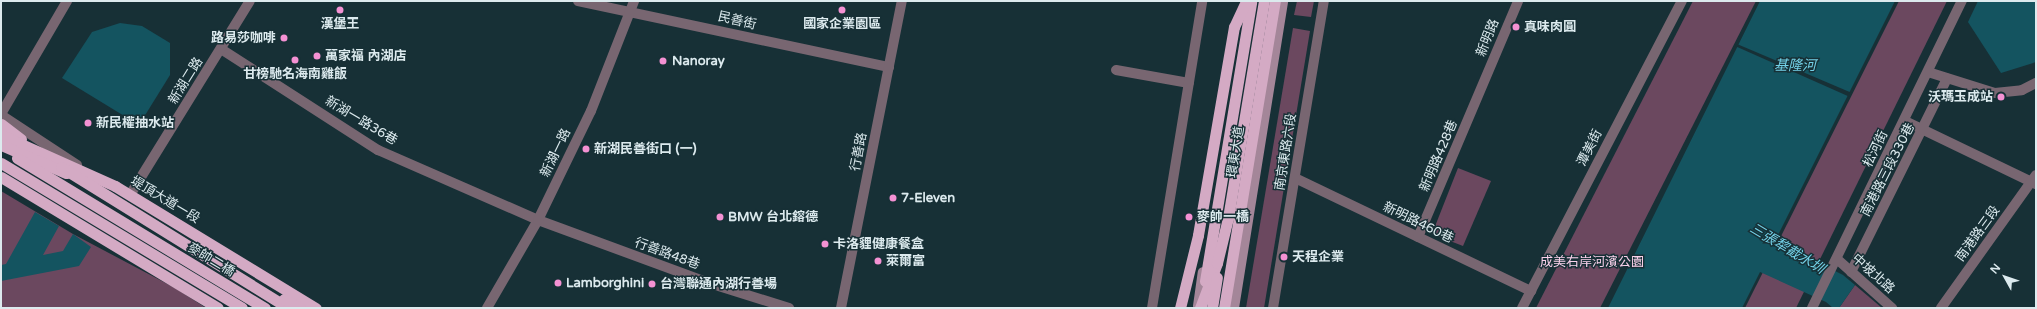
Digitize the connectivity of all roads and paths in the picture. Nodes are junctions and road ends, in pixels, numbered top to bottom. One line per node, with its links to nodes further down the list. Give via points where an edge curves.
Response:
1 (67, 1): 26 (street)
2 (250, 1): 16 (street, 新湖二路)
3 (578, 1): 15 (street, 民善街)
4 (902, 1): 18 (street, 行善路)
5 (1202, 1): 22 (street)
6 (1246, 1): 17 (main road); 54 (highway, via 1234,27 1198,235)
7 (1251, 1): 55 (highway, 環東大道)
8 (1264, 1): 23 (highway); 55 (highway, via 1228,218 1217,263)
9 (1275, 1): 57 (highway, 環東大道)
10 (1283, 1): 58 (main road, 南京東路六段)
11 (1324, 1): 34 (street, 南京東路六段)
12 (1518, 1): 25 (street, 新明路)
13 (1682, 1): 42 (street, 潭美街)
14 (1962, 1): 20 (street, 松河街)
15 (632, 6): 18 (street, 民善街); 37 (street, 新湖一路, via 591,111)
16 (221, 49): 36 (street, 新湖二路); 37 (street, 新湖一路36巷, via 378,150)
17 (1237, 54): 23 (highway); 55 (main road)
18 (890, 67): 52 (street, 行善路)
19 (1116, 70): 22 (street)
20 (1928, 72): 21 (street); 27 (street, 松河街)
21 (1947, 79): 24 (street, via 1995,93 2022,90); 29 (street, 南港路三段330巷)
22 (1189, 83): 53 (street)
23 (1250, 83): 56 (highway)
24 (2036, 84)
25 (1484, 86): 38 (street, 新明路428巷)
26 (1, 114): 36 (street, 堤頂大道一段, via 67,158)
27 (1905, 121): 29 (street); 40 (street, 松河街)
28 (1, 124): 47 (highway, 堤頂大道一段, via 63,169)
29 (1923, 130): 35 (street); 41 (street, 南港路三段330巷)
30 (1, 135): 49 (highway, via 116,186)
31 (1, 146): 39 (highway); 48 (highway, via 112,195)
32 (1, 163): 39 (highway)
33 (1, 177): 44 (highway)
34 (1295, 178): 38 (street, 新明路460巷); 59 (street, 南京東路六段)
35 (2034, 180): 62 (street, 南港路三段)
36 (130, 195): 49 (street, 堤頂大道一段)
37 (538, 220): 50 (street, 新湖一路); 51 (street, 行善路48巷, via 709,283)
38 (1418, 238): 42 (street, 新明路460巷)
39 (141, 241): 45 (highway, 麥帥二橋); 46 (highway, 麥帥二橋)
40 (1835, 263): 41 (street, 中坡北路); 43 (street, 松河街)
41 (1851, 272): 61 (street, 中坡北路)
42 (1531, 291): 60 (street, 潭美街)
43 (1814, 306)
44 (218, 308)
45 (242, 308)
46 (265, 308)
47 (288, 308)
48 (300, 308)
49 (316, 308)
50 (487, 308)
51 (789, 308)
52 (841, 308)
53 (1152, 308)
54 (1180, 308)
55 (1199, 308)
56 (1212, 308)
57 (1224, 308)
58 (1234, 308)
59 (1273, 308)
60 (1522, 308)
61 (1892, 308)
62 (1941, 308)

